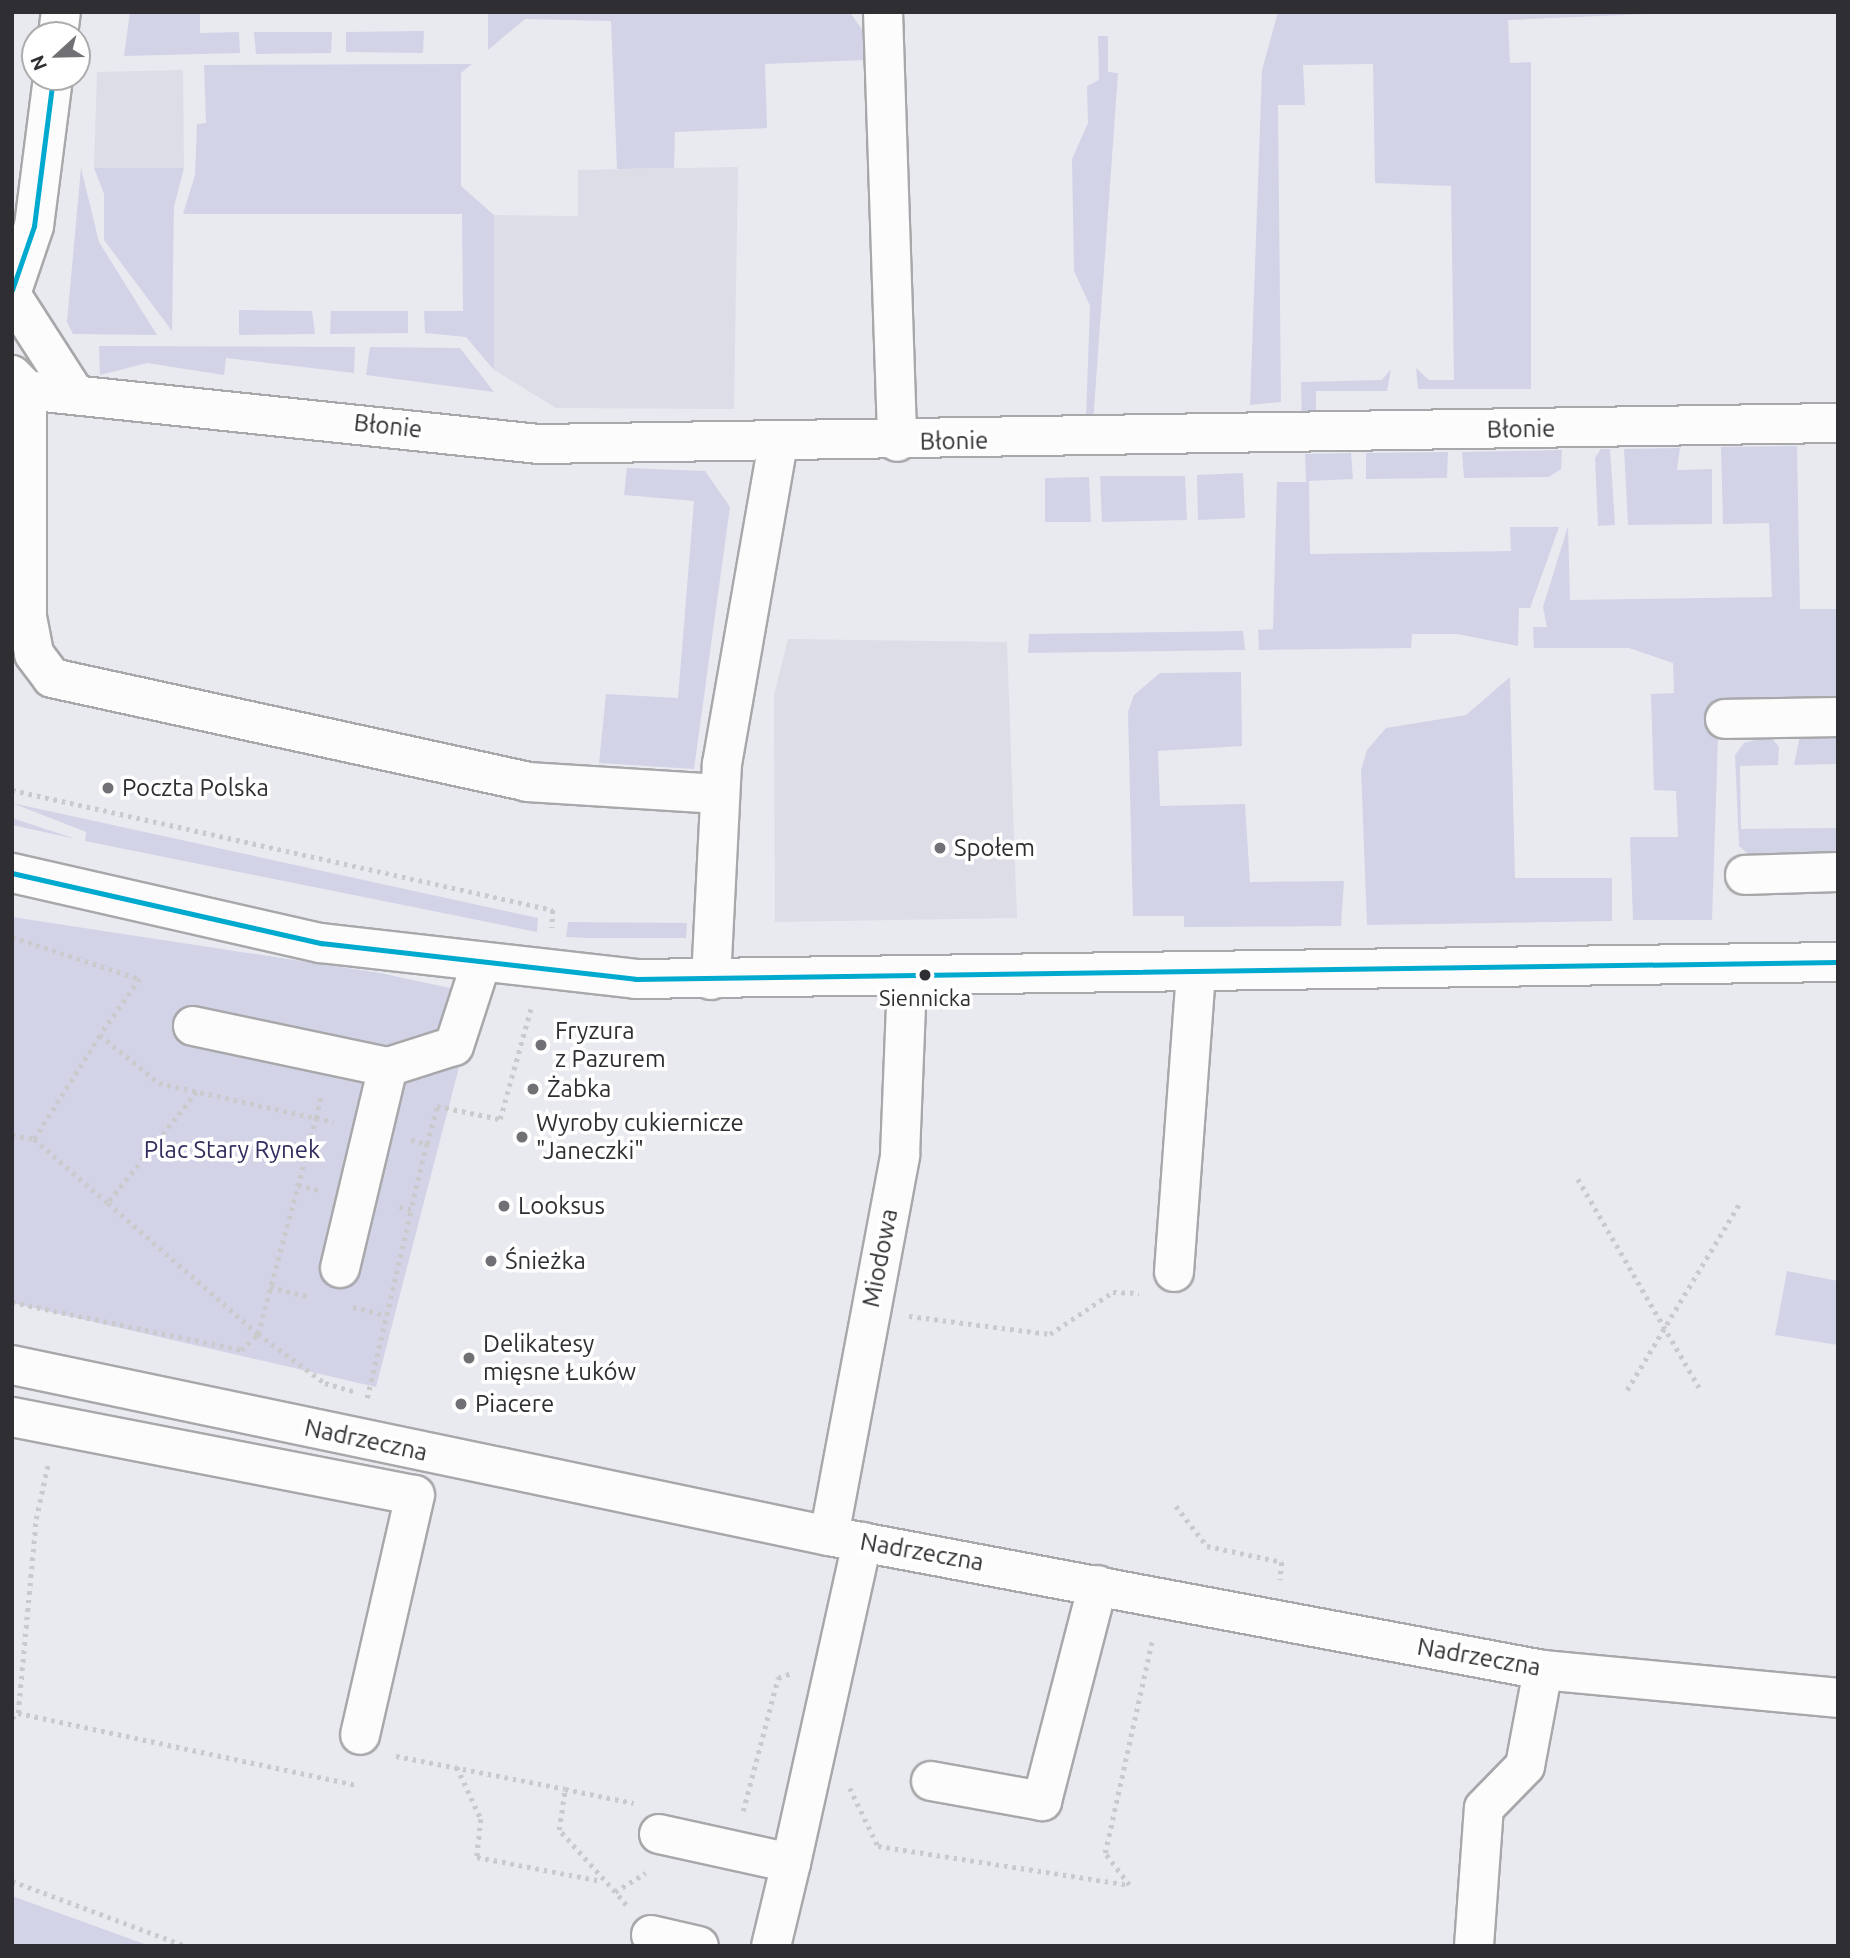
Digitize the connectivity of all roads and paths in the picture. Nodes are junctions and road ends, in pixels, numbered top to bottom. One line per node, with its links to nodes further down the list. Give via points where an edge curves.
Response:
1 (883, 12): 7 (street)
2 (50, 91): 3 (street, via 29,250)
3 (12, 294): 5 (street)
4 (20, 383): 5 (street, Błonie); 11 (street, via 27,617 34,653 52,678 527,782)
5 (73, 391): 8 (street, Błonie, via 540,444)
6 (1838, 423): 7 (street, Błonie)
7 (897, 442): 8 (street, Błonie)
8 (778, 443): 11 (street)
9 (1838, 718): 10 (street)
10 (1725, 719)
11 (720, 794): 19 (street)
12 (12, 873): 16 (street, via 321,943)
13 (1838, 873): 14 (street)
14 (1745, 875)
15 (1838, 962): 17 (street)
16 (480, 966): 19 (street); 23 (street, via 453,1045)
17 (1196, 974): 18 (street); 34 (street)
18 (907, 978): 19 (street); 45 (street, Miodowa, via 900,1155)
19 (710, 980)
20 (538, 1009): 28 (path, via 530,1008 500,1119 437,1105)
21 (193, 1026): 23 (street)
22 (100, 1035): 27 (path)
23 (388, 1067): 25 (street)
24 (197, 1092): 30 (path)
25 (372, 1131): 28 (path); 33 (street); 38 (path, via 316,1118)
26 (12, 1135): 27 (path)
27 (34, 1139): 30 (path)
28 (427, 1144): 32 (path)
29 (1578, 1179): 37 (path)
30 (108, 1203): 38 (path)
31 (1740, 1203): 37 (path)
32 (411, 1210)
33 (340, 1268)
34 (1163, 1283): 36 (path, via 1113,1292 1050,1334)
35 (12, 1302): 38 (path, via 241,1350)
36 (909, 1316)
37 (1666, 1326): 40 (path); 41 (path)
38 (258, 1334): 44 (path, via 326,1383 364,1394)
39 (12, 1365): 44 (street, Nadrzeczna)
40 (1699, 1387)
41 (1627, 1390)
42 (12, 1417): 43 (street)
43 (57, 1424): 50 (path, via 36,1519); 52 (street, via 415,1495)
44 (356, 1438): 45 (street, Nadrzeczna)
45 (846, 1539): 46 (street, Nadrzeczna); 59 (street, Miodowa)
46 (1098, 1585): 47 (street, Nadrzeczna); 54 (street, via 1042,1801)
47 (1543, 1670): 49 (street, Nadrzeczna); 67 (street, via 1525,1766 1485,1808)
48 (798, 1671): 57 (path, via 778,1678 748,1804)
49 (1838, 1698)
50 (18, 1713): 51 (path); 55 (path)
51 (12, 1718)
52 (372, 1744): 53 (path)
53 (457, 1767): 56 (path); 61 (path, via 481,1819 477,1857)
54 (931, 1782)
55 (359, 1785)
56 (565, 1789): 58 (path, via 664,1810); 61 (path, via 559,1830)
57 (736, 1817)
58 (659, 1834): 59 (street); 62 (path, via 651,1870)
59 (791, 1863): 66 (street, Miodowa)
60 (12, 1881): 64 (path)
61 (603, 1881): 62 (path)
62 (615, 1892): 63 (path)
63 (651, 1935): 65 (street)
64 (186, 1946)
65 (699, 1946)
66 (771, 1946)
67 (1474, 1946)

